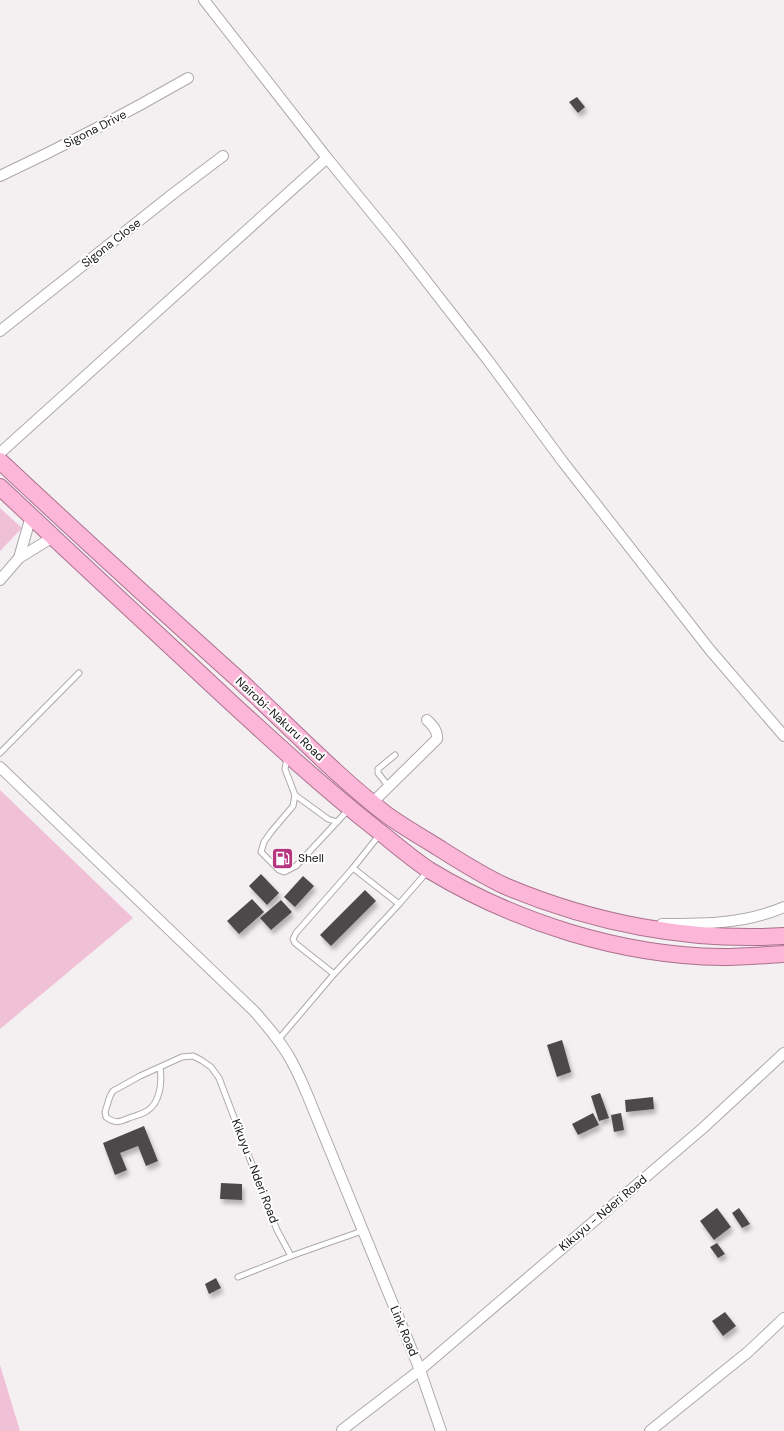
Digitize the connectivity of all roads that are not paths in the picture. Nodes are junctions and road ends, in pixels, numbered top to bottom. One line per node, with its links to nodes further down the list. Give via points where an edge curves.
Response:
1 (204, 0): 4 (street)
2 (188, 78): 5 (street, Sigona Drive, via 121,116)
3 (223, 156): 6 (street, Sigona Close)
4 (327, 158): 7 (street); 16 (street, via 487,359 563,462 710,650)
5 (0, 176)
6 (0, 331)
7 (0, 453)
8 (0, 461): 23 (highway, Nairobi-Nakuru Road)
9 (0, 487): 10 (highway)
10 (31, 516): 11 (highway); 12 (street)
11 (53, 537): 12 (street); 18 (highway)
12 (19, 558): 13 (street)
13 (0, 580)
14 (79, 674): 17 (lane)
15 (428, 720): 21 (street, via 438,734 437,739)
16 (784, 736)
17 (0, 753)
18 (287, 754): 22 (lane, via 286,769); 24 (highway)
19 (395, 755): 21 (lane, via 378,769 378,773)
20 (0, 767): 35 (street, Link Road, via 255,1012)
21 (389, 787): 23 (street)
22 (295, 795): 25 (lane, via 328,819); 25 (lane, via 293,806 264,842 261,852 278,870 284,872 296,866)
23 (372, 803): 31 (highway, Nairobi-Nakuru Road, via 457,860 504,885)
24 (350, 808): 25 (lane); 26 (highway)
25 (337, 822)
26 (381, 833): 27 (lane); 28 (highway)
27 (353, 868): 29 (lane); 34 (lane, via 293,939)
28 (428, 869): 29 (lane); 33 (highway, via 495,905 592,939 661,953 696,956)
29 (399, 904): 34 (lane)
30 (784, 907): 31 (street, via 756,917 711,924 660,924)
31 (598, 918): 32 (highway, Nairobi-Nakuru Road, via 714,937)
32 (784, 936)
33 (784, 954)
34 (334, 974): 35 (lane)
35 (278, 1040): 38 (street, Link Road, via 291,1059 307,1094)
36 (784, 1053): 42 (street, Kikuyu - Nderi Road, via 703,1128)
37 (160, 1067): 37 (lane, Kikuyu - Nderi Road, via 113,1091 105,1112 106,1118 112,1122 120,1122 147,1111 154,1104 158,1094); 39 (lane, Kikuyu - Nderi Road, via 182,1057 193,1056 211,1067 219,1078 277,1230)
38 (362, 1232): 39 (lane); 42 (street, Link Road)
39 (291, 1256): 40 (lane)
40 (238, 1277)
41 (784, 1318): 45 (street, via 748,1352)
42 (420, 1370): 43 (street, Kikuyu - Nderi Road); 44 (street, Link Road)
43 (342, 1430)
44 (441, 1431)
45 (650, 1431)

